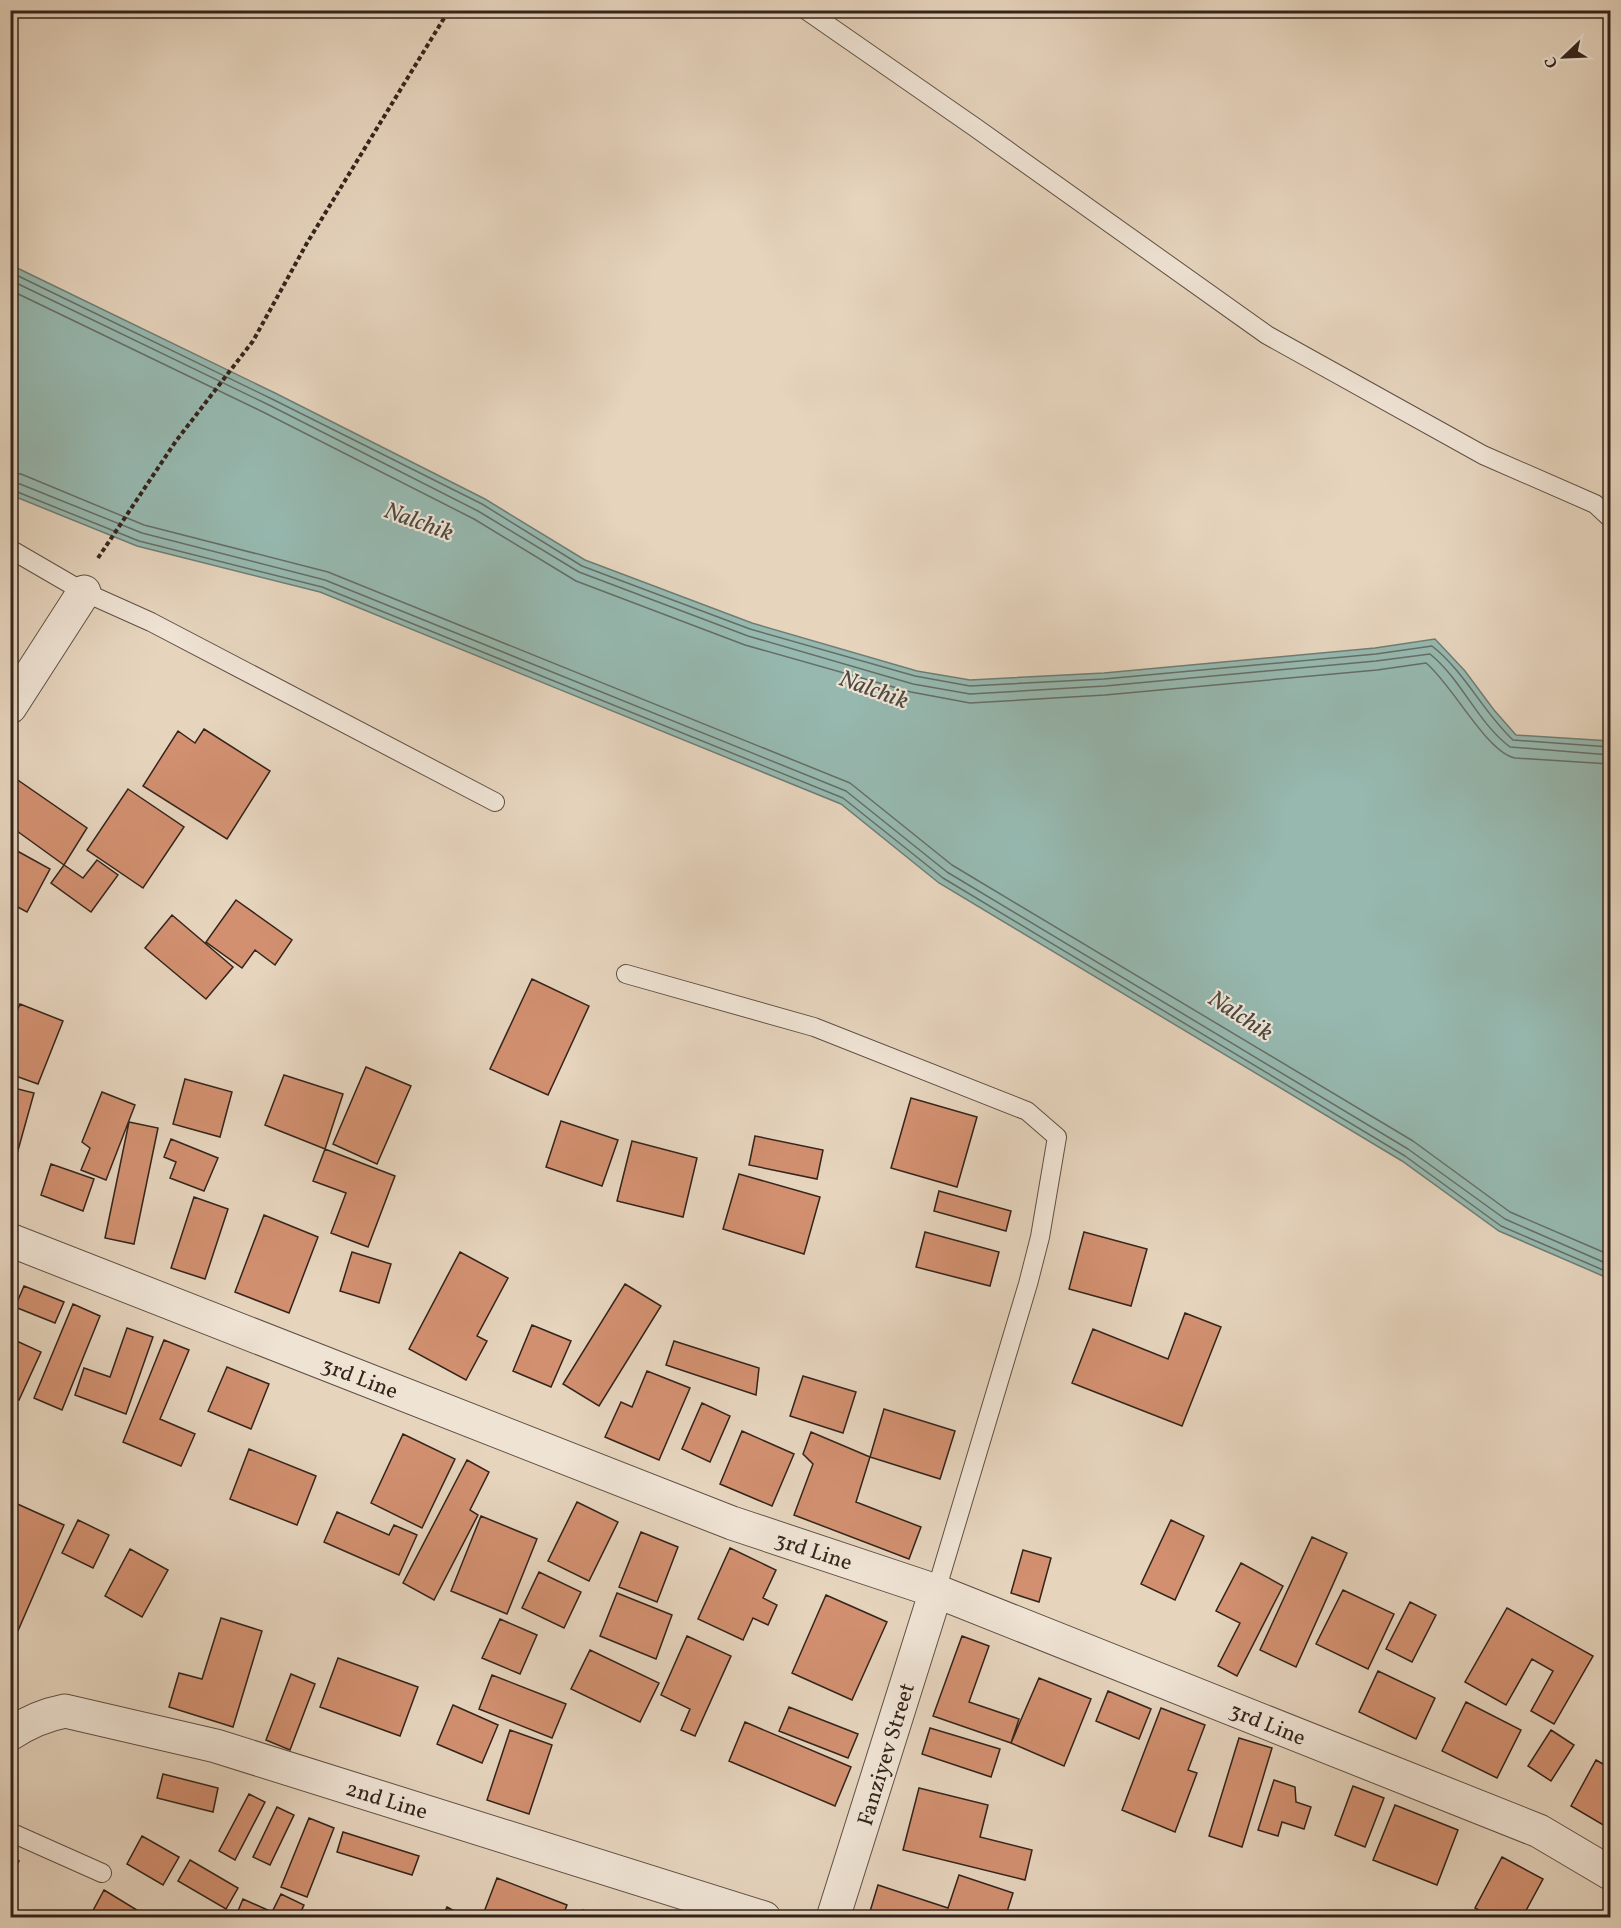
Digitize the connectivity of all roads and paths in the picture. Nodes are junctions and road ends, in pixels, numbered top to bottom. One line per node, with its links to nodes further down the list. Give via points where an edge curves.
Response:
1 (449, 10): 5 (path, via 307,243 253,341 163,460 95,562)
2 (806, 10): 3 (lane, via 1267,335 1483,455 1595,504)
3 (1611, 518)
4 (10, 549): 5 (lane)
5 (84, 592): 6 (street); 7 (lane, via 152,622)
6 (10, 707)
7 (495, 802)
8 (626, 974): 10 (lane, via 814,1027 1027,1111 1057,1137 1028,1284)
9 (10, 1240): 10 (street, 3rd Line, via 732,1523)
10 (936, 1591): 14 (street, 3rd Line, via 1539,1831); 16 (street, Fanziyev Street)
11 (10, 1734): 15 (street, 2nd Line, via 29,1722 65,1711 216,1746)
12 (10, 1832): 13 (lane)
13 (102, 1873)
14 (1611, 1873)
15 (764, 1917)
16 (833, 1917)

